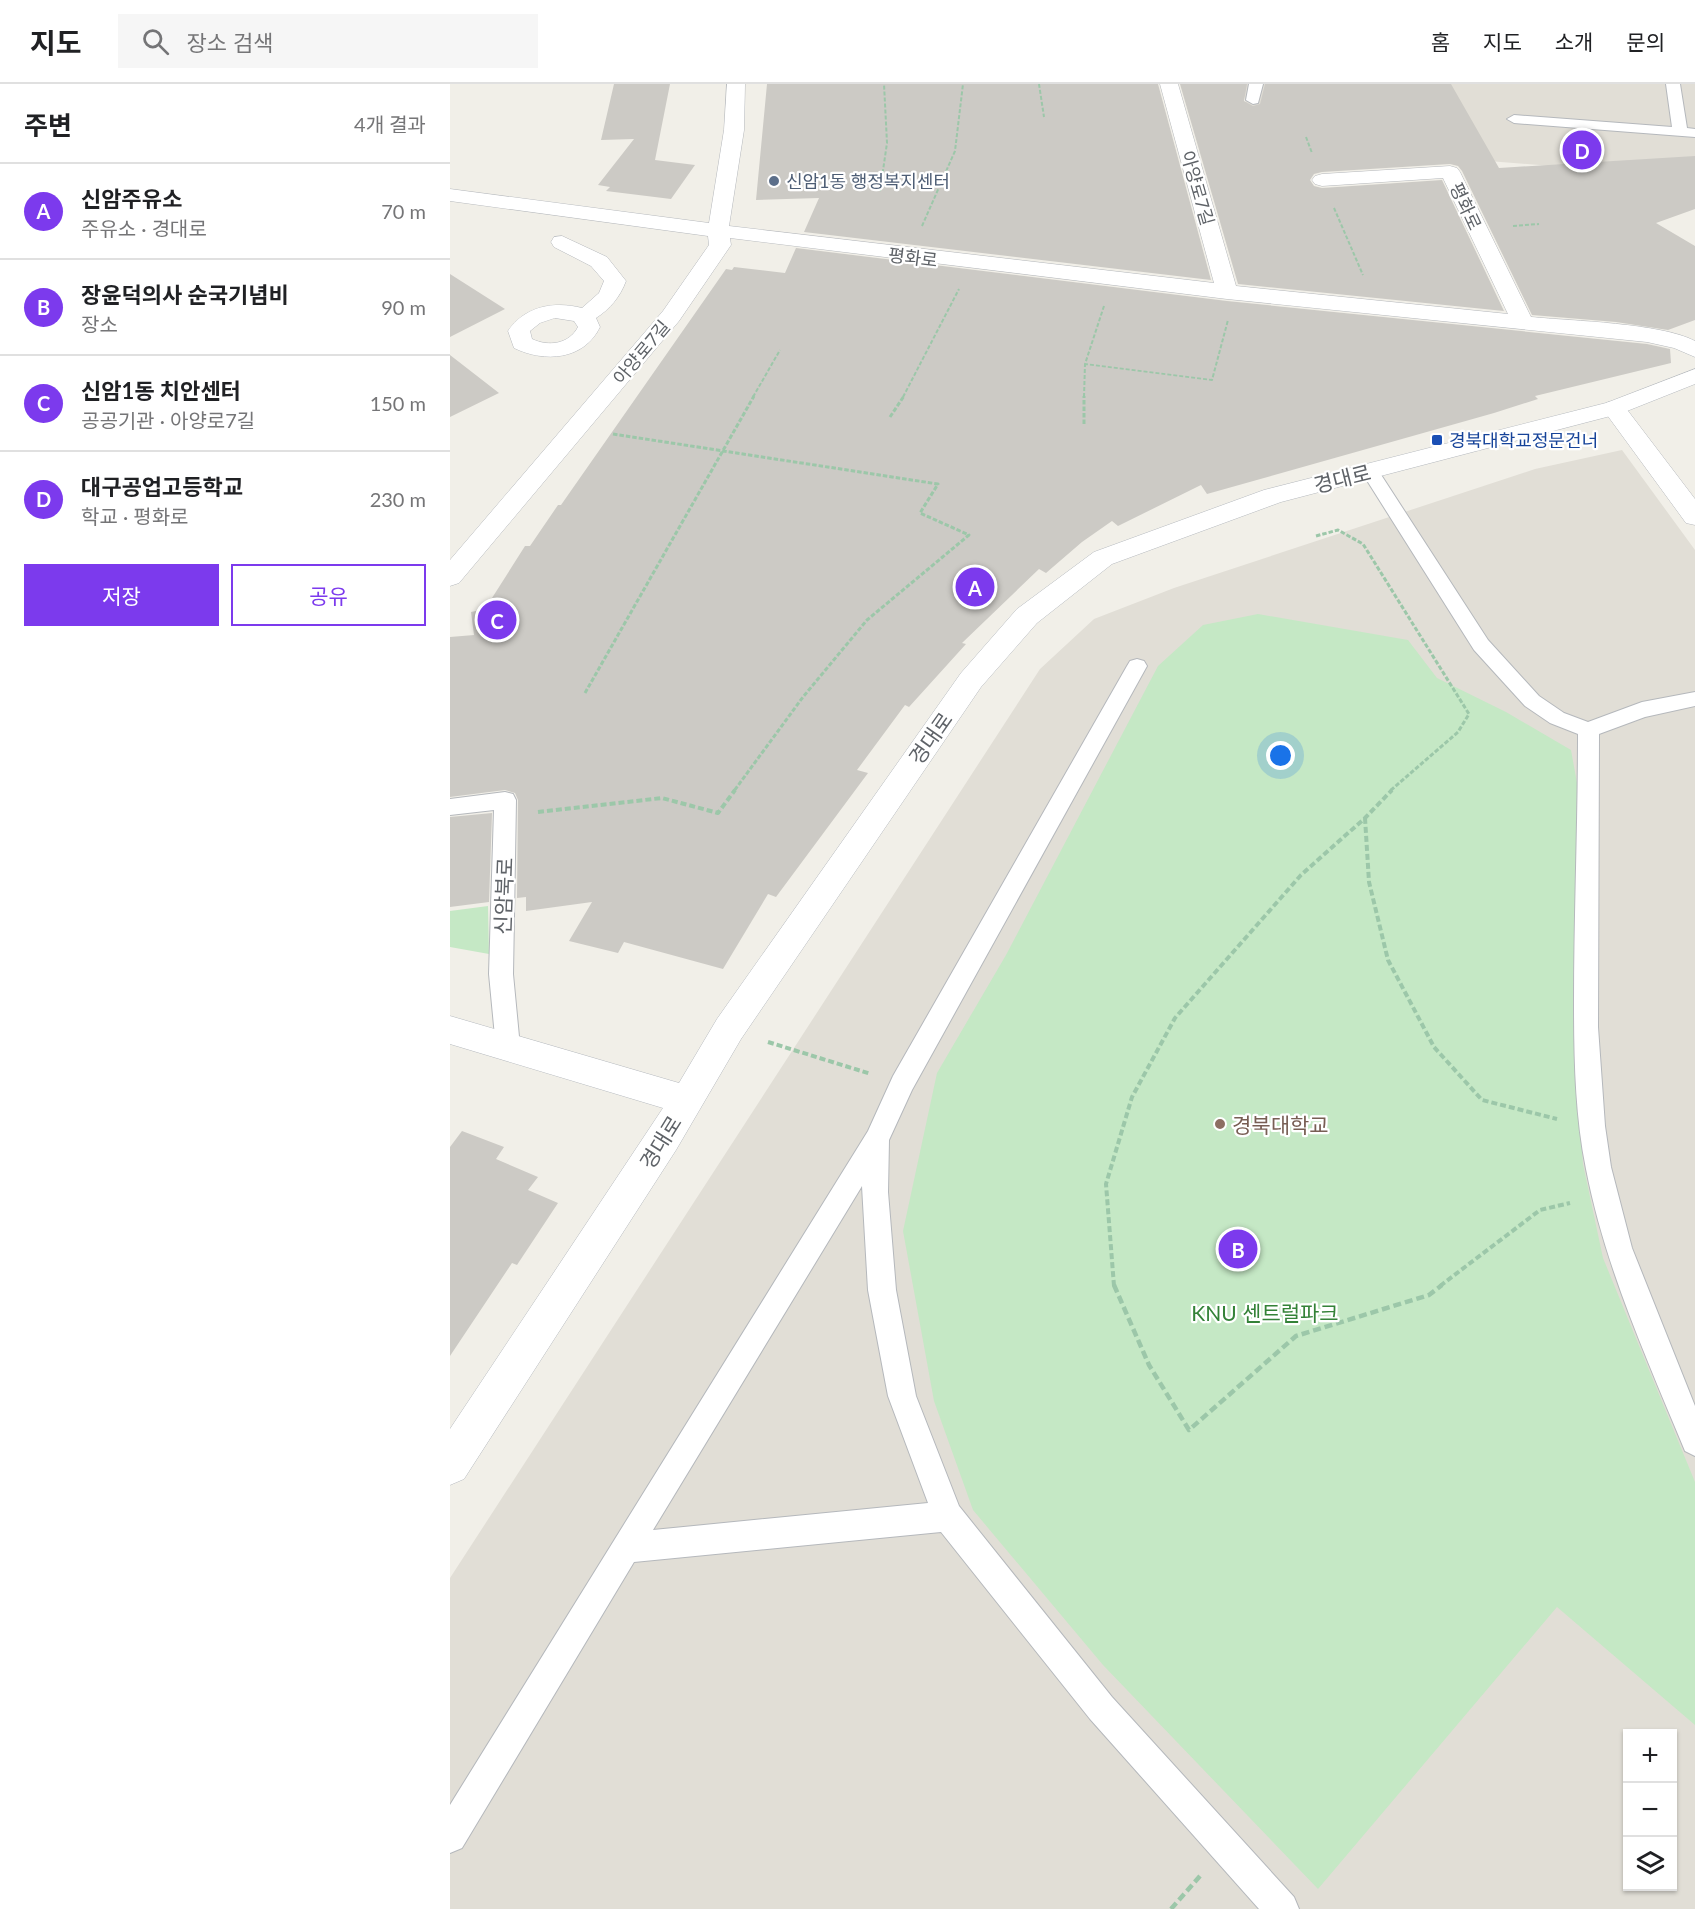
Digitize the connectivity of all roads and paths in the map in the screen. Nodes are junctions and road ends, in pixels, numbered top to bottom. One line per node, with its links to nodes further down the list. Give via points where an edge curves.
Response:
1 (736, 84): 17 (street, 아양로7길, via 734,130)
2 (884, 84): 15 (path, via 887,143)
3 (963, 84): 19 (path, via 955,151)
4 (1039, 84): 9 (path)
5 (1169, 84): 22 (street, 아양로7길)
6 (1256, 84): 8 (lane)
7 (1672, 84): 11 (lane)
8 (1253, 100)
9 (1044, 117)
10 (1514, 119): 11 (lane)
11 (1680, 132): 12 (lane)
12 (1695, 133)
13 (1306, 137): 14 (path)
14 (1322, 180): 23 (path); 25 (street, 평화로, via 1450,172)
15 (880, 191)
16 (450, 195): 17 (street, 평화로)
17 (718, 232): 19 (street, 평화로); 29 (street, 아양로7길, via 720,245 671,316)
18 (562, 242): 24 (street, via 598,260 615,281 611,294)
19 (907, 256): 20 (street, 평화로)
20 (971, 264): 21 (street, 평화로); 33 (path, via 909,389)
21 (1112, 279): 22 (street, 평화로); 30 (path)
22 (1231, 293): 23 (street, 평화로); 30 (path, via 1212,380)
23 (1378, 309): 25 (street, 평화로)
24 (583, 317): 26 (street, via 589,327); 26 (street, via 562,311 539,314 519,331 522,343 538,350 562,349)
25 (1523, 323): 28 (street, 평화로, via 1647,335)
26 (580, 340): 29 (street)
27 (780, 350): 36 (path)
28 (1695, 350)
29 (617, 353): 35 (street, 아양로7길)
30 (1085, 364): 34 (path)
31 (1695, 376): 32 (street, 경대로)
32 (1614, 408): 37 (street, 경대로); 38 (street)
33 (890, 417)
34 (1084, 424)
35 (577, 428): 36 (path); 40 (street, 아양로7길)
36 (724, 451): 42 (path); 46 (path, via 938,484 920,513 969,535 867,620 803,697 718,813 662,798)
37 (1370, 471): 44 (lane, via 1481,645 1532,701 1557,718); 52 (street, 경대로, via 1273,496 1103,558 1027,616 971,680 729,1029)
38 (1695, 517)
39 (1316, 536): 47 (path, via 1338,530 1363,544 1469,714 1458,732)
40 (450, 577)
41 (1137, 666): 51 (lane)
42 (585, 693)
43 (1695, 699): 44 (lane, via 1642,710)
44 (1588, 730): 53 (lane, via 1587,1041)
45 (450, 807): 46 (lane, via 505,800)
46 (505, 816): 50 (lane, 신암북로, via 501,974)
47 (1365, 818): 53 (path, via 1369,882 1388,960 1434,1047 1482,1100); 55 (path, via 1301,875 1175,1018 1131,1097 1106,1184 1114,1286 1149,1365 1189,1430 1296,1336 1430,1296 1540,1210)
48 (450, 1030): 50 (street)
49 (768, 1042): 51 (path)
50 (508, 1047): 52 (street)
51 (902, 1084): 54 (lane)
52 (686, 1100): 57 (street, 경대로)
53 (1592, 1128): 55 (lane)
54 (877, 1139): 58 (lane, via 875,1192 882,1290 902,1396); 59 (lane)
55 (1605, 1196): 56 (lane, via 1626,1269)
56 (1695, 1442)
57 (450, 1465)
58 (948, 1516): 59 (lane); 61 (lane, via 1101,1708)
59 (625, 1548): 60 (lane)
60 (450, 1836)
61 (1282, 1909)

